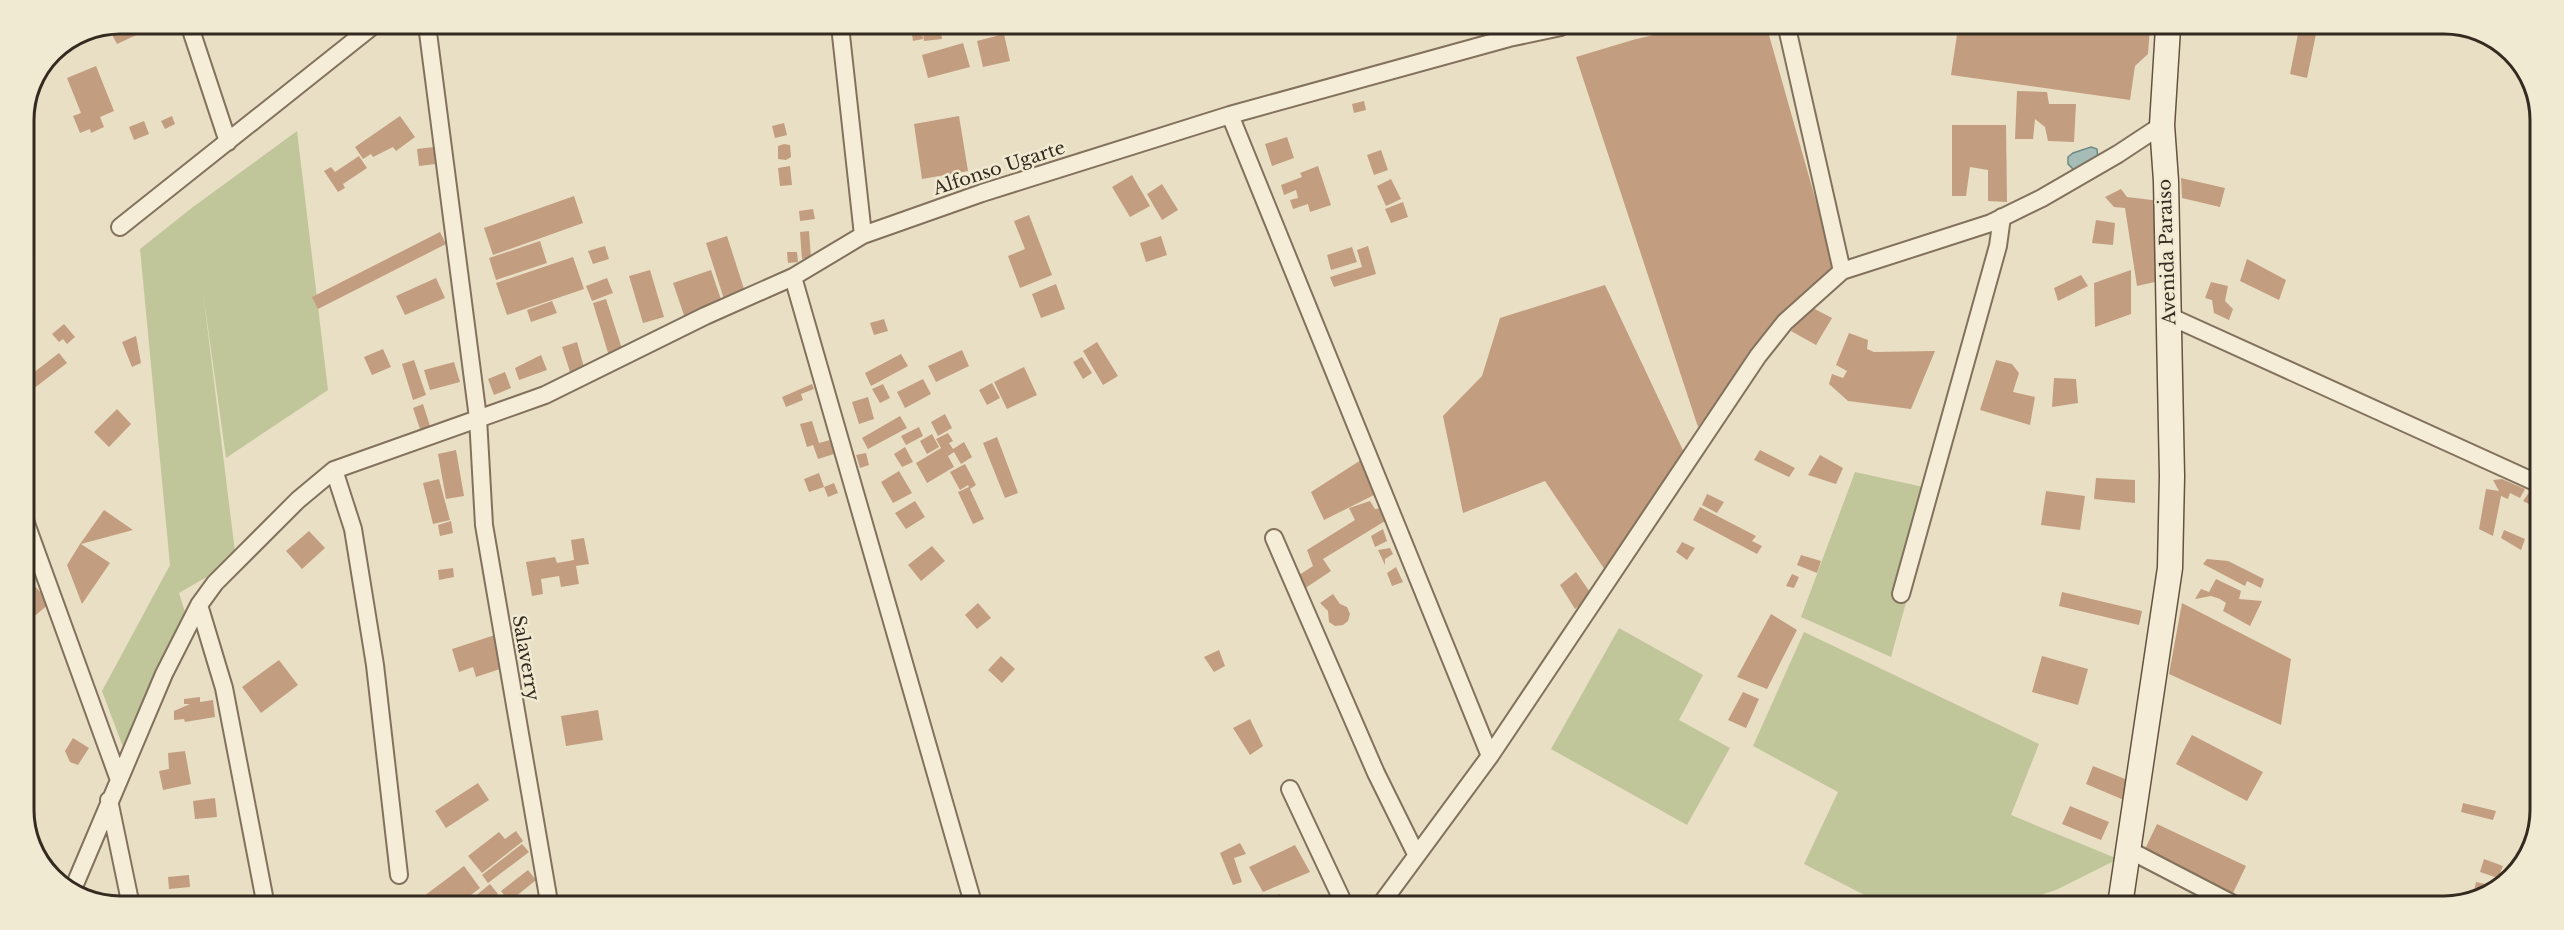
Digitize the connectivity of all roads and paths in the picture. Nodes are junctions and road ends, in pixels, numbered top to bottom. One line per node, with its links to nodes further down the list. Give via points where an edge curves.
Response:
1 (192, 34): 10 (street)
2 (363, 34): 10 (street)
3 (428, 34): 17 (street, Salaverry)
4 (841, 34): 13 (street)
5 (1528, 34): 8 (street, Alfonso Ugarte)
6 (1788, 34): 14 (street)
7 (2168, 34): 9 (main road, Avenida Paraiso)
8 (1230, 115): 13 (street, Alfonso Ugarte); 24 (street)
9 (2162, 125): 11 (street, via 2118,154); 16 (main road, Avenida Paraiso)
10 (228, 142): 12 (street)
11 (2002, 217): 14 (street); 22 (street, via 1998,246)
12 (120, 227)
13 (863, 235): 15 (street, Alfonso Ugarte)
14 (1842, 271): 24 (street, via 1785,322 1758,356)
15 (793, 277): 17 (street, Alfonso Ugarte, via 545,395); 35 (street)
16 (2169, 316): 19 (street); 28 (main road, Avenida Paraiso, via 2170,568)
17 (478, 418): 18 (street, Alfonso Ugarte); 34 (street, Salaverry, via 484,525)
18 (334, 470): 23 (street, Alfonso Ugarte, via 298,500 215,583); 30 (street, via 353,529 375,665)
19 (2530, 480)
20 (1275, 538): 29 (street, via 1376,773)
21 (35, 547): 25 (street)
22 (1901, 594)
23 (200, 605): 25 (street, Alfonso Ugarte, via 164,674); 33 (street, via 224,688)
24 (1490, 756): 29 (street)
25 (119, 780): 27 (street, Alfonso Ugarte)
26 (1290, 789): 36 (street)
27 (109, 800): 31 (street, Alfonso Ugarte); 32 (street)
28 (2129, 850): 38 (main road, Avenida Paraiso); 39 (street)
29 (1416, 854): 37 (street)
30 (399, 875)
31 (75, 882)
32 (129, 896)
33 (264, 896)
34 (548, 896)
35 (971, 896)
36 (1340, 896)
37 (1387, 896)
38 (2121, 896)
39 (2218, 896)

